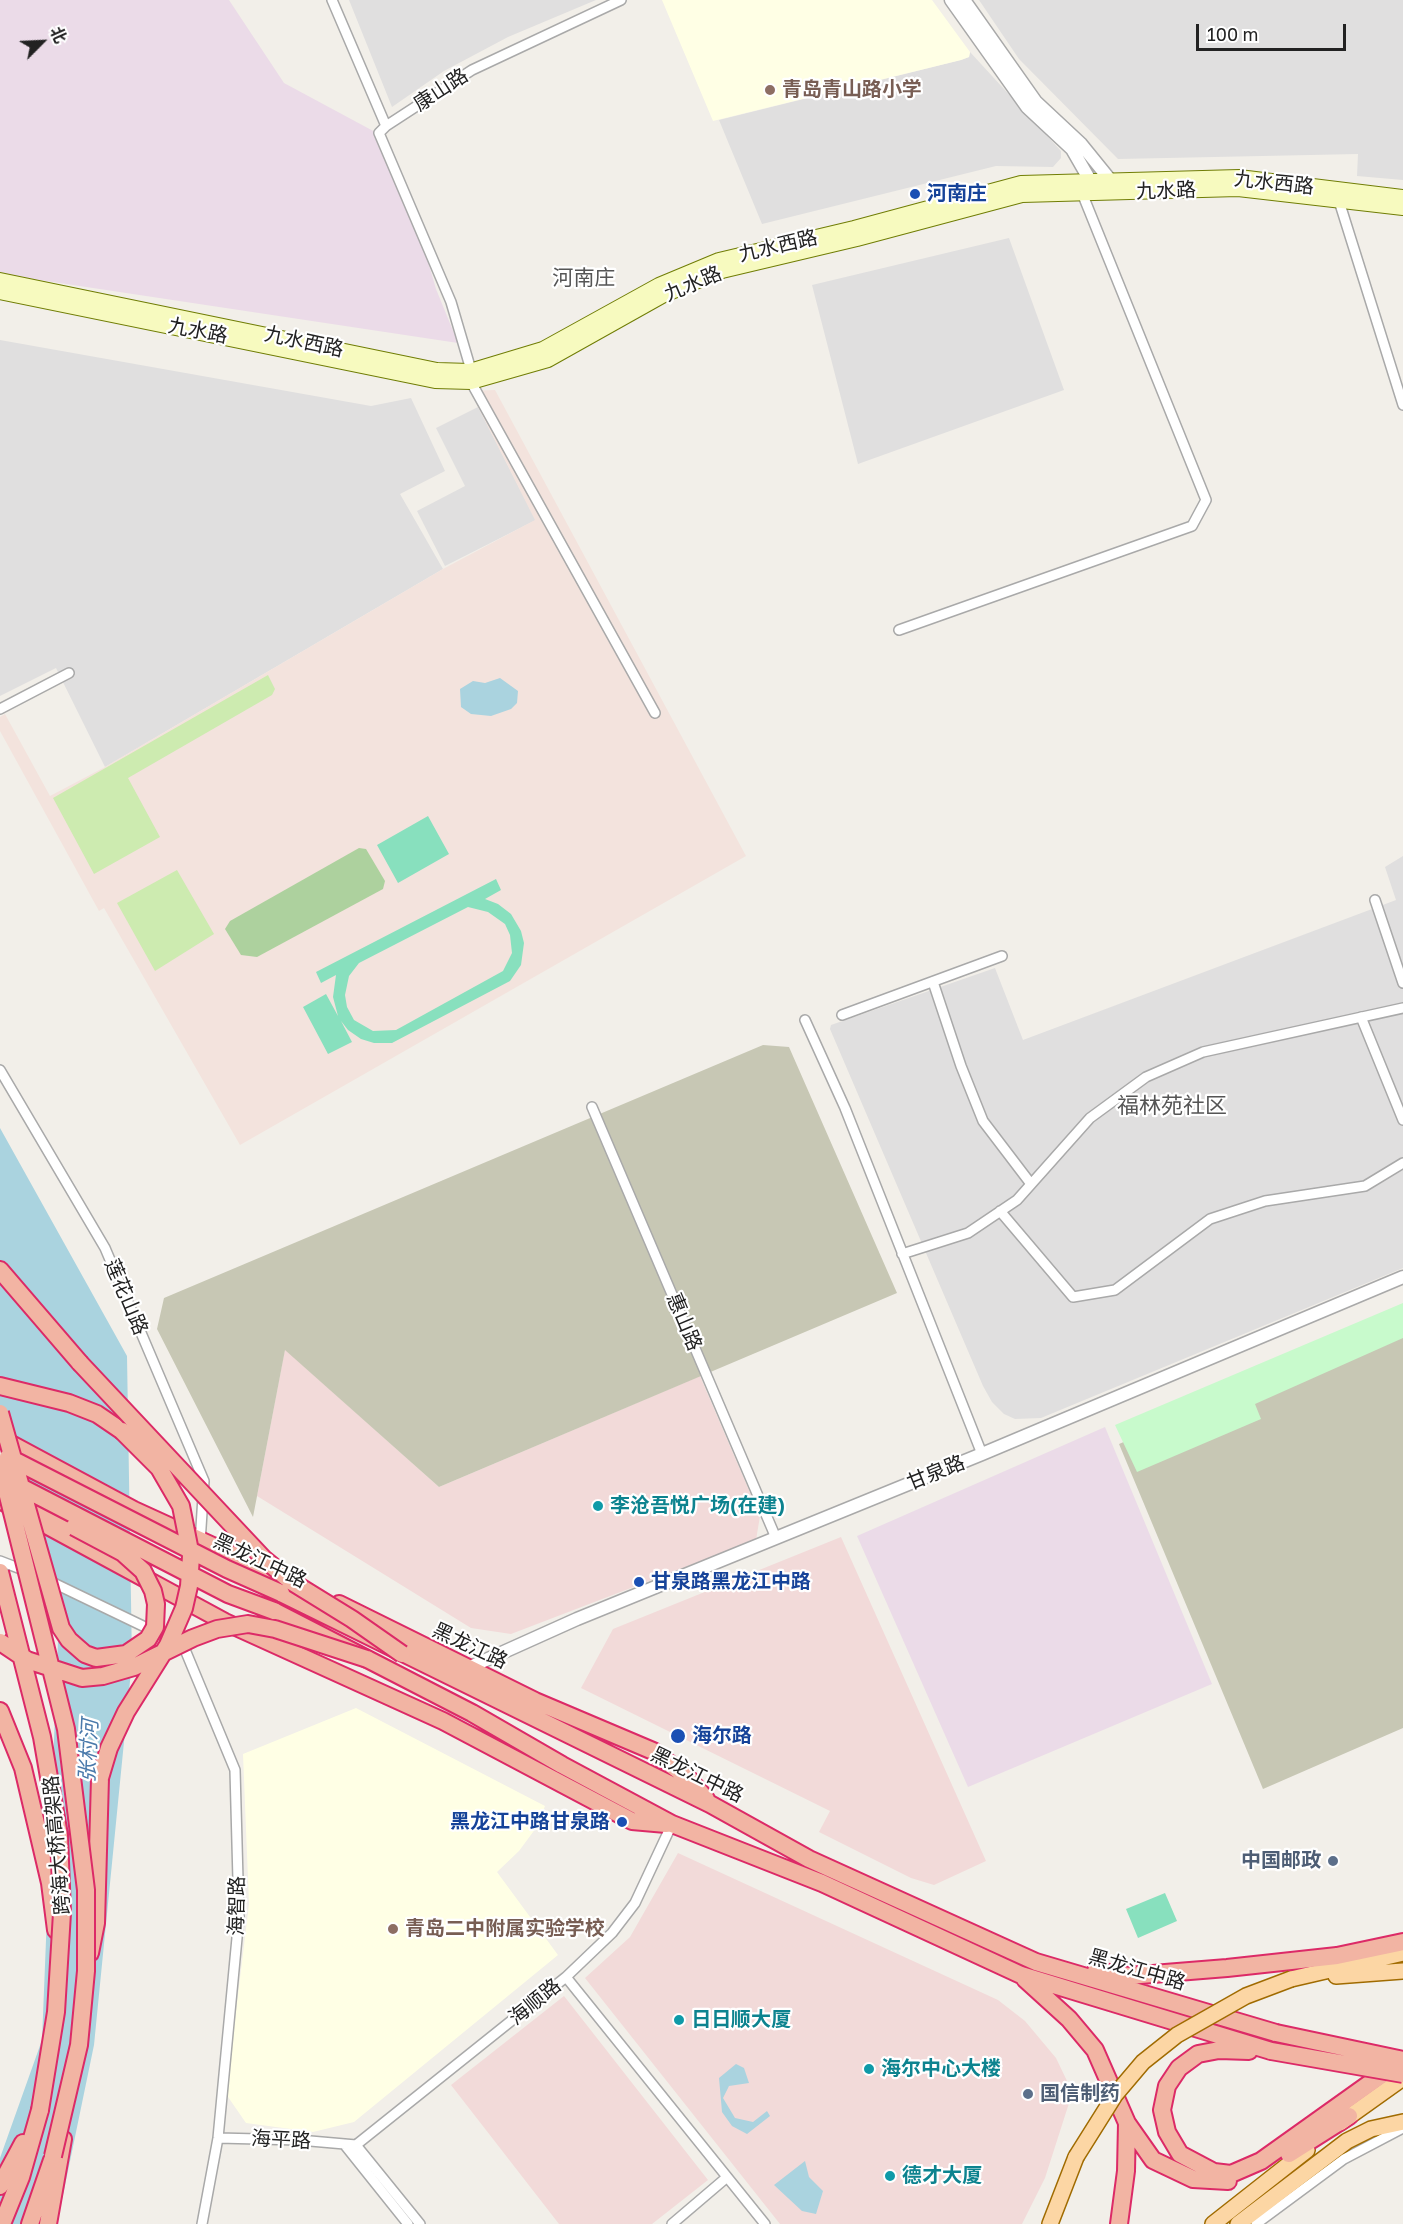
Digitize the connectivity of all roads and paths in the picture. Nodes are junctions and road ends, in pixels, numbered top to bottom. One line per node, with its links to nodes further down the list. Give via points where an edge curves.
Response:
1 (332, 0): 5 (street)
2 (621, 0): 5 (street, 康山路, via 472,70)
3 (951, 0): 7 (street, via 1027,107 1072,149)
4 (964, 0): 6 (street, via 1036,102 1080,144)
5 (386, 126): 14 (street, via 379,133 451,302)
6 (1111, 186): 7 (main road, 九水西路); 9 (main road, 九水西路, via 1239,177); 10 (main road, 九水路, via 1238,189)
7 (1094, 187): 8 (main road, 九水路); 14 (main road, 九水西路, via 1021,183 719,260 659,285 543,349)
8 (1082, 193): 14 (main road, 九水路, via 1022,195 722,271 664,296 548,360); 16 (street, via 1206,500 1192,526)
9 (1403, 197)
10 (1339, 201): 11 (main road, 九水路); 15 (street)
11 (1403, 208)
12 (0, 280): 14 (main road, 九水西路)
13 (0, 292): 14 (main road, 九水路, via 435,381)
14 (471, 376): 19 (street)
15 (1403, 405)
16 (899, 630)
17 (69, 673): 18 (street)
18 (0, 709)
19 (655, 713)
20 (1375, 900): 23 (street)
21 (1002, 956): 22 (street)
22 (933, 982): 25 (street); 32 (street, via 983,1121)
23 (1403, 983)
24 (1403, 1008): 26 (street)
25 (842, 1015)
26 (1361, 1017): 30 (street); 32 (street, via 1203,1052 1146,1077 1090,1118)
27 (805, 1020): 34 (street)
28 (0, 1070): 46 (street, 莲花山路, via 105,1248 204,1481)
29 (592, 1107): 45 (street, 惠山路)
30 (1403, 1120)
31 (1403, 1163): 33 (street, via 1365,1186 1265,1201 1210,1219 1115,1290 1073,1297)
32 (1031, 1184): 33 (street)
33 (1000, 1211): 34 (street, via 968,1233)
34 (902, 1254): 41 (street)
35 (0, 1270): 52 (highway, bridge, via 49,1330 264,1559 292,1582)
36 (1403, 1277): 41 (street, 甘泉路)
37 (0, 1386): 61 (highway, bridge, via 69,1403 97,1414 122,1431 159,1468 169,1484 181,1506 191,1556 184,1608 168,1645 126,1712 100,1778 96,1923)
38 (0, 1413): 43 (highway, bridge, via 22,1488 25,1499 28,1509 47,1582 61,1628 85,1654 107,1658 126,1654 148,1639 155,1627 156,1604 143,1571 123,1553 74,1527 28,1499 18,1493)
39 (0, 1437): 46 (highway, 黑龙江中路)
40 (0, 1453): 52 (highway, 黑龙江中路, bridge)
41 (982, 1454): 45 (street, 甘泉路)
42 (0, 1464): 61 (highway, 跨海大桥高架路, bridge, via 66,1729 86,1890)
43 (0, 1479): 53 (highway, 黑龙江中路, bridge)
44 (0, 1500): 49 (highway, 黑龙江中路, bridge)
45 (776, 1538): 54 (street, 甘泉路)
46 (200, 1541): 49 (street, 莲花山路); 54 (highway, 黑龙江路, via 325,1596)
47 (0, 1561): 51 (street, bridge)
48 (0, 1572): 63 (highway, 跨海大桥高架路, bridge, via 42,1737 59,1835 62,1913)
49 (178, 1597): 51 (street, 海智路); 57 (highway, 黑龙江中路, via 443,1721 632,1821)
50 (0, 1642): 53 (highway, bridge, via 27,1660 82,1678 102,1677 134,1667 193,1638 248,1624)
51 (184, 1646): 76 (street, 海智路, via 235,1770 239,1917)
52 (402, 1654): 56 (highway, 黑龙江中路)
53 (367, 1659): 57 (highway, 黑龙江中路)
54 (468, 1668): 56 (highway, 黑龙江路, via 652,1751 688,1778)
55 (0, 1711): 63 (highway, bridge, via 23,1768 41,1844 55,1917)
56 (710, 1804): 60 (highway, 黑龙江中路, via 809,1858)
57 (672, 1824): 64 (highway, 黑龙江中路, via 822,1883); 65 (street, 海顺路, via 635,1903 612,1934)
58 (1403, 1942): 60 (highway, via 1337,1956 1128,1976)
59 (1403, 1953): 66 (main road)
60 (1036, 1962): 69 (highway, 黑龙江中路, bridge, via 1276,2033)
61 (86, 1971): 67 (highway, 跨海大桥高架路, bridge)
62 (1403, 1971): 66 (main road)
63 (58, 1974): 71 (highway, 跨海大桥高架路, bridge, via 56,2012)
64 (1021, 1975): 68 (highway, 黑龙江中路, bridge); 74 (highway, via 1069,2019 1095,2050)
65 (566, 1977): 78 (street, 海顺路); 79 (street)
66 (1291, 1979): 89 (main road, bridge, via 1246,1996 1177,2035 1143,2062 1115,2095 1076,2157)
67 (79, 2045): 82 (highway, 跨海大桥高架路, bridge, via 53,2156); 83 (highway, bridge)
68 (1271, 2051): 69 (highway, via 1220,2050 1198,2054 1179,2068 1167,2086 1162,2110 1167,2132 1180,2154 1214,2172 1231,2174 1261,2161); 70 (highway, 黑龙江中路, bridge)
69 (1403, 2060)
70 (1403, 2076): 72 (main road)
71 (40, 2110): 80 (highway); 81 (highway, 跨海大桥高架路, via 21,2177)
72 (1349, 2116): 74 (highway, via 1264,2170 1231,2181 1210,2182 1193,2179 1153,2160); 91 (main road)
73 (1403, 2121): 92 (main road, via 1371,2129 1347,2141)
74 (1126, 2123): 90 (highway, via 1126,2171)
75 (1403, 2128): 93 (street, via 1344,2159)
76 (218, 2138): 77 (street, 海平路); 84 (street, 海智路)
77 (344, 2144): 78 (street, 海平路); 85 (street)
78 (356, 2145): 86 (street)
79 (726, 2178): 87 (street); 88 (street)
80 (0, 2186)
81 (2, 2224)
82 (30, 2224)
83 (48, 2224)
84 (202, 2224)
85 (408, 2224)
86 (420, 2224)
87 (672, 2224)
88 (765, 2224)
89 (1050, 2224)
90 (1119, 2224)
91 (1213, 2224)
92 (1238, 2224)
93 (1256, 2224)

